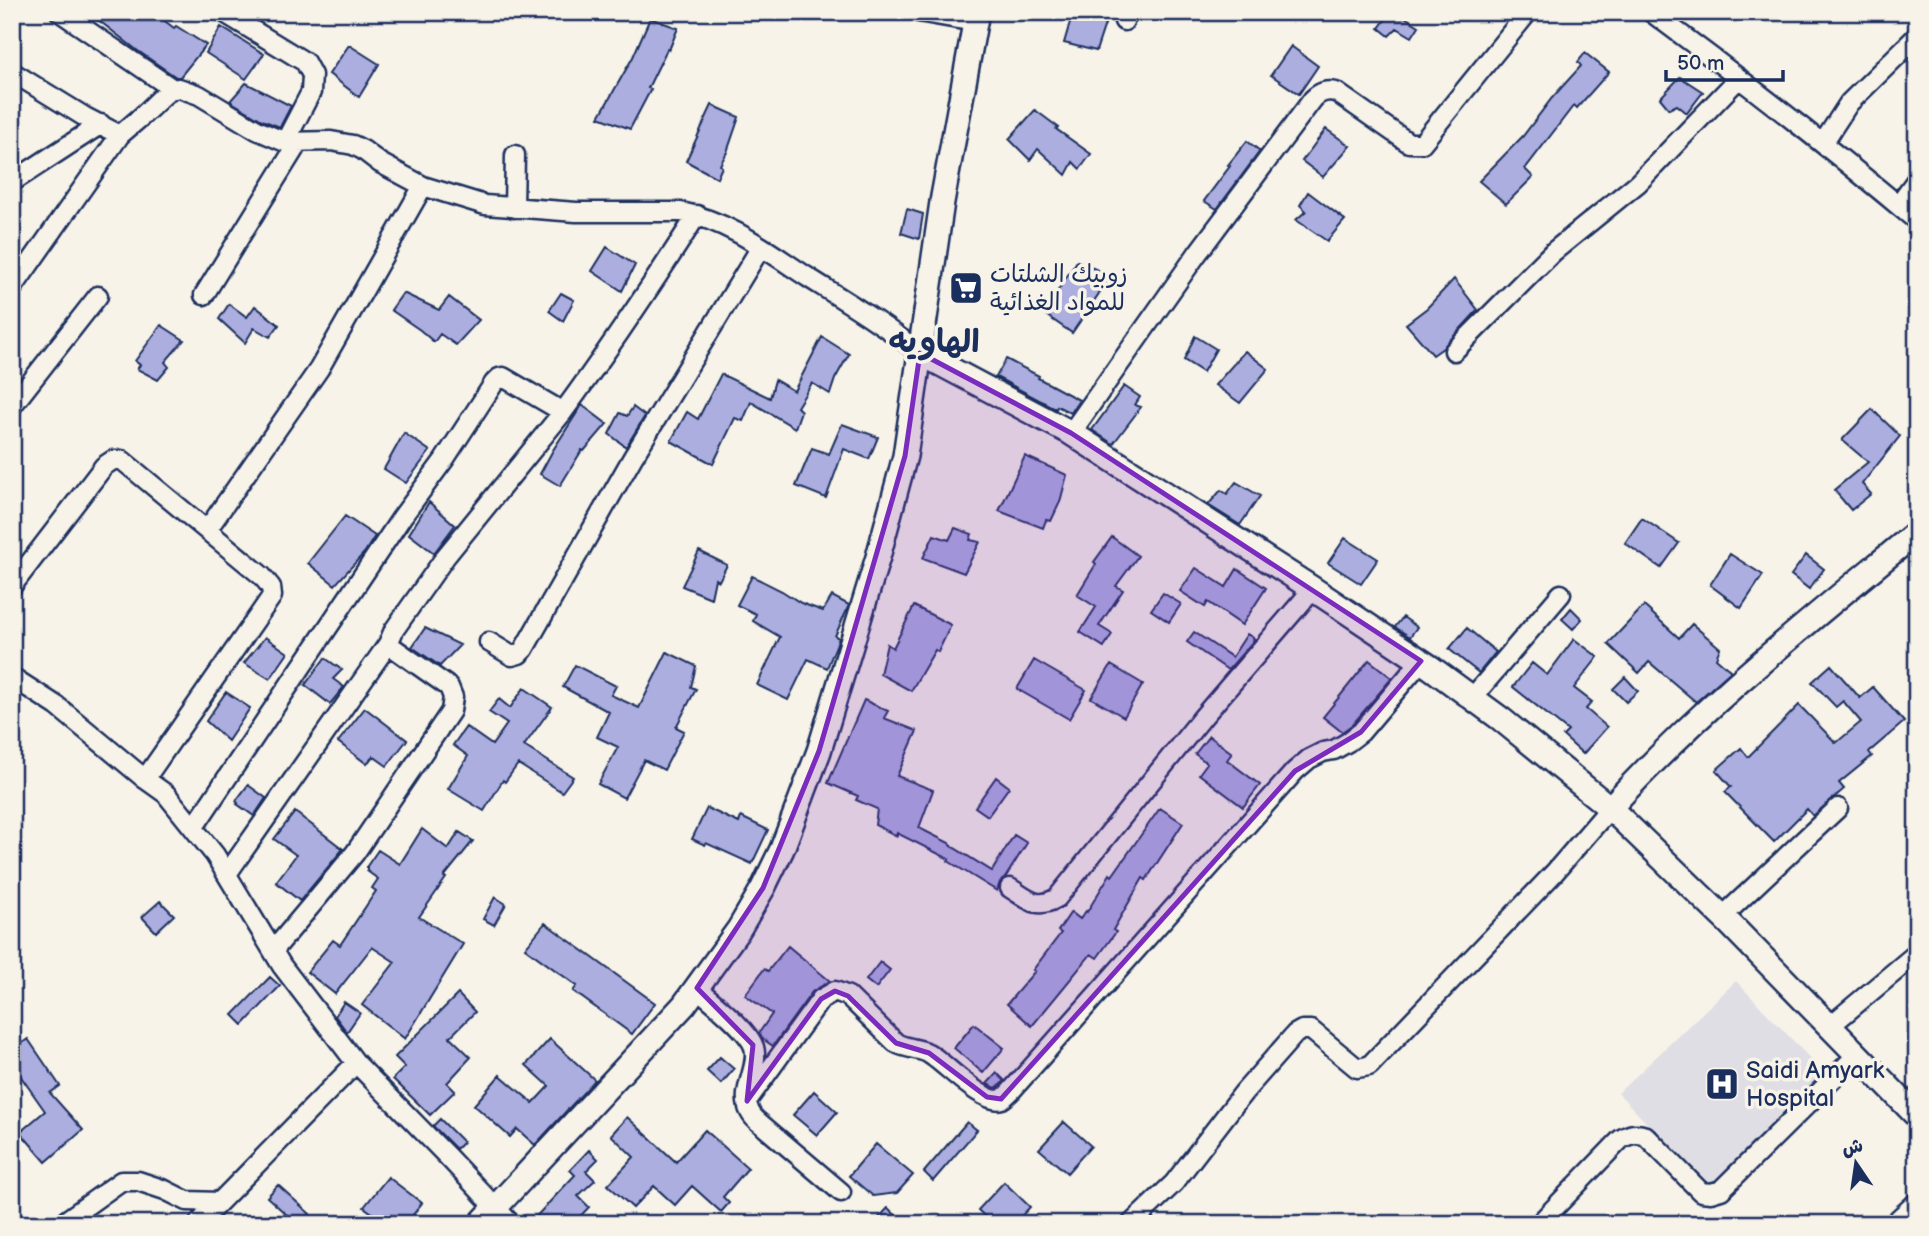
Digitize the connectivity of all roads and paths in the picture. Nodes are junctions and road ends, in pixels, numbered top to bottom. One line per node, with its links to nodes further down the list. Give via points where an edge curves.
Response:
1 (61, 12): 10 (street)
2 (223, 12): 13 (street, via 305,62 312,75 311,92)
3 (918, 12): 6 (street)
4 (1528, 12): 31 (street, via 1422,143 1409,143 1336,92 1328,90 1312,99)
5 (1651, 12): 9 (street)
6 (976, 17): 28 (street)
7 (1917, 36): 14 (street, via 1849,103)
8 (12, 72): 11 (street)
9 (1739, 78): 14 (street); 27 (street, via 1638,183 1553,252)
10 (173, 89): 12 (street); 13 (street, via 199,95 257,130)
11 (101, 124): 12 (street); 17 (street)
12 (120, 135): 24 (street)
13 (292, 143): 18 (street, via 353,145); 25 (street)
14 (1823, 143): 19 (street)
15 (515, 155): 20 (street)
16 (1917, 179): 19 (street)
17 (12, 182)
18 (423, 186): 20 (street, via 485,205); 32 (street, via 319,369)
19 (1898, 205): 22 (street)
20 (514, 208): 21 (street)
21 (697, 215): 23 (street); 30 (street)
22 (1917, 221)
23 (761, 247): 28 (street); 37 (street, via 633,457 524,649 512,656)
24 (12, 289)
25 (204, 295)
26 (98, 296): 29 (street)
27 (1454, 351)
28 (920, 353): 31 (street); 51 (street, via 905,456 819,751 763,888)
29 (12, 406)
30 (563, 412): 38 (street, via 446,556); 45 (street, via 503,377 494,383)
31 (1072, 433): 35 (street)
32 (207, 530): 34 (street, via 122,460 113,460); 42 (street, via 262,576 272,596)
33 (1917, 532): 43 (street, via 1739,681)
34 (12, 586)
35 (1313, 589): 39 (street); 47 (street, via 1057,898 1041,905)
36 (1561, 594): 41 (street)
37 (489, 642)
38 (388, 644): 46 (street); 49 (street, via 449,687 451,712 355,853)
39 (1421, 661): 41 (street); 55 (street, via 1361,732 1334,750 1309,759 1296,771 1001,1099 987,1097 929,1053 896,1043 848,996 835,991 821,999)
40 (12, 677): 42 (street, via 57,706)
41 (1472, 698): 43 (street)
42 (145, 779): 45 (street, via 166,794)
43 (1610, 808): 48 (street); 64 (street, via 1369,1066 1357,1068 1311,1030 1295,1034 1174,1183)
44 (1838, 808): 48 (street)
45 (194, 827): 46 (street)
46 (227, 874): 49 (street)
47 (1010, 888)
48 (1722, 916): 52 (street)
49 (273, 951): 54 (street)
50 (1917, 953): 52 (street)
51 (696, 988): 55 (street, via 745,1032 753,1045); 60 (street)
52 (1830, 1026): 53 (street)
53 (1857, 1055): 56 (street); 65 (street, via 1721,1190 1701,1192 1646,1136 1632,1133)
54 (356, 1063): 58 (street); 60 (street)
55 (747, 1101): 57 (street, via 761,1124)
56 (1917, 1116)
57 (841, 1192)
58 (219, 1202): 61 (street, via 187,1202 138,1181 121,1181); 62 (street)
59 (1917, 1202): 66 (street)
60 (487, 1215): 63 (street)
61 (61, 1224)
62 (198, 1224)
63 (511, 1224)
64 (1131, 1224)
65 (1539, 1224)
66 (1893, 1224)

